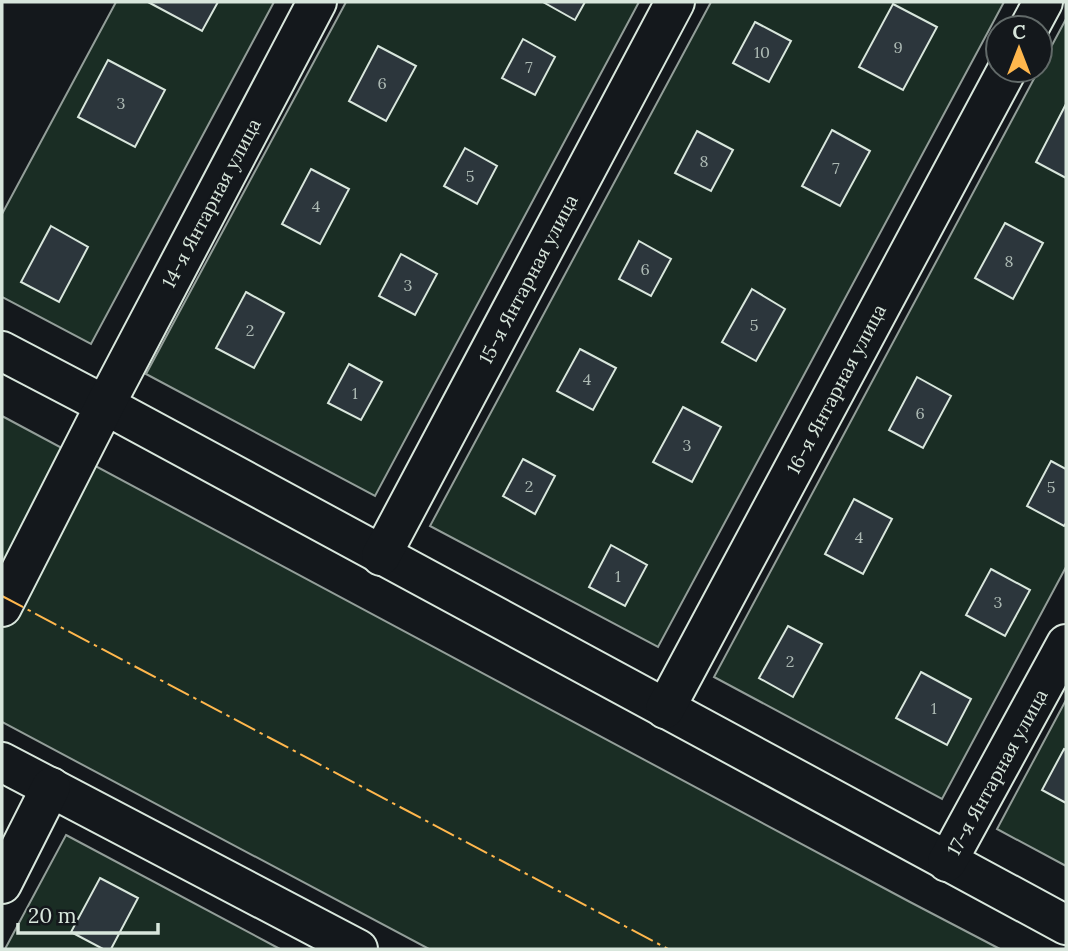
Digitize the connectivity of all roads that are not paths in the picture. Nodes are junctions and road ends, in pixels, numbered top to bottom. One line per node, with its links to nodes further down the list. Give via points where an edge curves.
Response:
1 (317, 2): 5 (street, 14-я Янтарная улица)
2 (675, 2): 6 (street, 15-я Янтарная улица)
3 (1000, 84): 9 (street, 16-я Янтарная улица)
4 (2, 351): 5 (street)
5 (105, 405): 6 (street); 7 (street, 14-я Янтарная улица)
6 (382, 556): 9 (street)
7 (2, 607)
8 (1066, 644): 12 (street, 17-я Янтарная улица)
9 (665, 709): 12 (street)
10 (2, 762): 11 (street)
11 (51, 787): 13 (street); 15 (street)
12 (947, 862): 14 (street)
13 (2, 884)
14 (1066, 925)
15 (358, 949)

